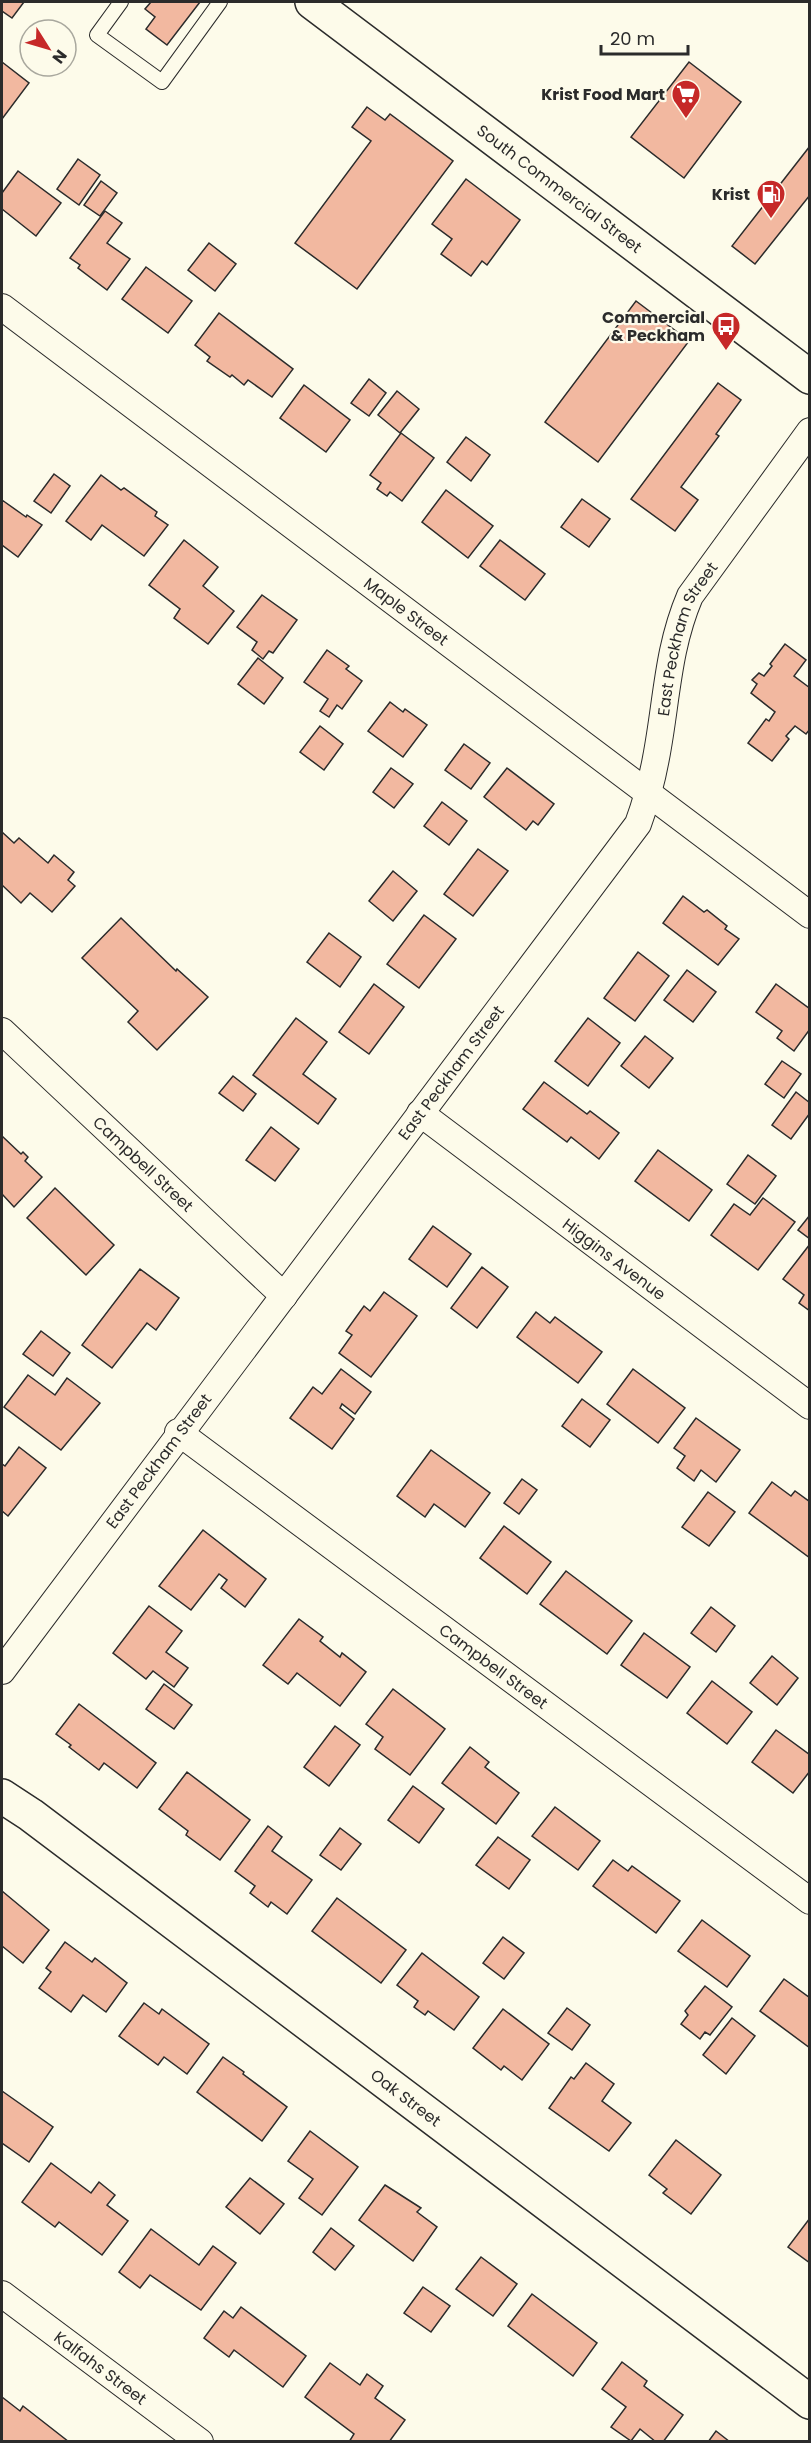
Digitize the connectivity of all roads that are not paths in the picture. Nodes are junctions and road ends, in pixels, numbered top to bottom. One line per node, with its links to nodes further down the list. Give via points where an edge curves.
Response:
1 (121, 2): 2 (lane, via 97,35 162,82)
2 (220, 2)
3 (312, 2): 5 (street, South Commercial Street)
4 (2, 307): 7 (street, Maple Street)
5 (810, 377)
6 (810, 431): 7 (street, East Peckham Street, via 690,596 672,650)
7 (648, 794): 8 (street, Maple Street); 10 (street, East Peckham Street, via 638,824)
8 (810, 915)
9 (2, 1031): 11 (street, Campbell Street)
10 (420, 1113): 11 (street, East Peckham Street); 12 (street, Higgins Avenue)
11 (284, 1296): 13 (street, East Peckham Street)
12 (810, 1406)
13 (178, 1432): 14 (street, East Peckham Street); 16 (street, Campbell Street)
14 (2, 1671)
15 (2, 1796): 18 (street, Oak Street)
16 (810, 1901)
17 (2, 2294): 19 (street, Kalfahs Street)
18 (810, 2402)
19 (200, 2442)

